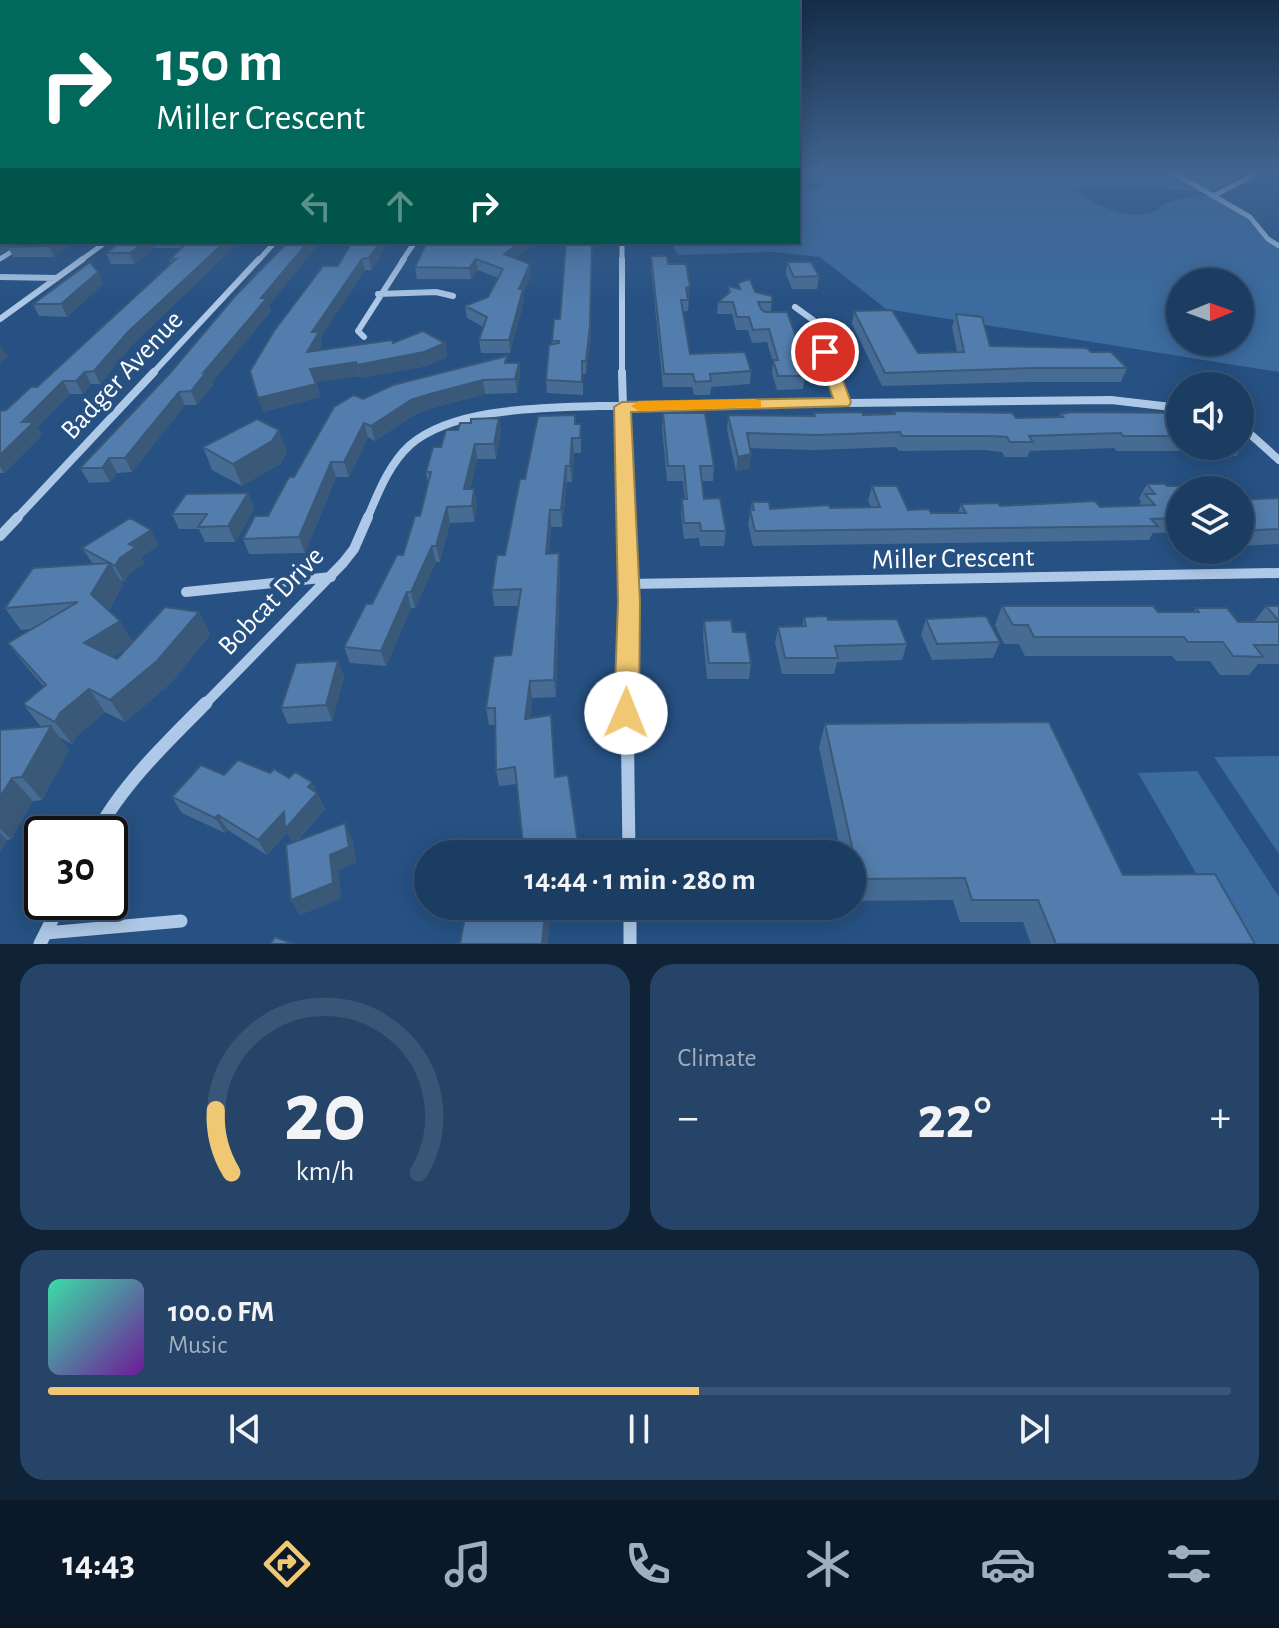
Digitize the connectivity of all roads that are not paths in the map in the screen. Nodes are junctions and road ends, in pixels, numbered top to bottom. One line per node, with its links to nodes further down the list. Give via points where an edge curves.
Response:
1 (1248, 216): 7 (street)
2 (24, 244): 8 (street)
3 (103, 244): 10 (street)
4 (273, 244): 21 (street, Badger Avenue)
5 (414, 244): 11 (street)
6 (622, 244): 18 (street)
7 (1279, 246)
8 (0, 259)
9 (0, 277): 10 (street)
10 (58, 278): 14 (street)
11 (378, 294): 12 (street); 15 (street, via 358,331)
12 (453, 296)
13 (795, 307): 16 (street, via 813,320)
14 (0, 319)
15 (364, 337)
16 (843, 402): 17 (street, via 1111,400); 18 (street)
17 (1166, 406)
18 (622, 407): 23 (street, Bobcat Drive, via 484,415 421,437 384,480 352,552); 24 (street)
19 (1254, 438): 20 (street)
20 (1279, 460)
21 (0, 536)
22 (1279, 573): 24 (street, Miller Crescent)
23 (331, 577): 25 (street); 26 (street, Bobcat Drive, via 173,736)
24 (628, 584): 27 (street)
25 (186, 592)
26 (106, 816)
27 (629, 840)
28 (52, 920): 31 (street)
29 (630, 920): 32 (street)
30 (181, 921): 31 (street)
31 (43, 939)
32 (630, 944)

